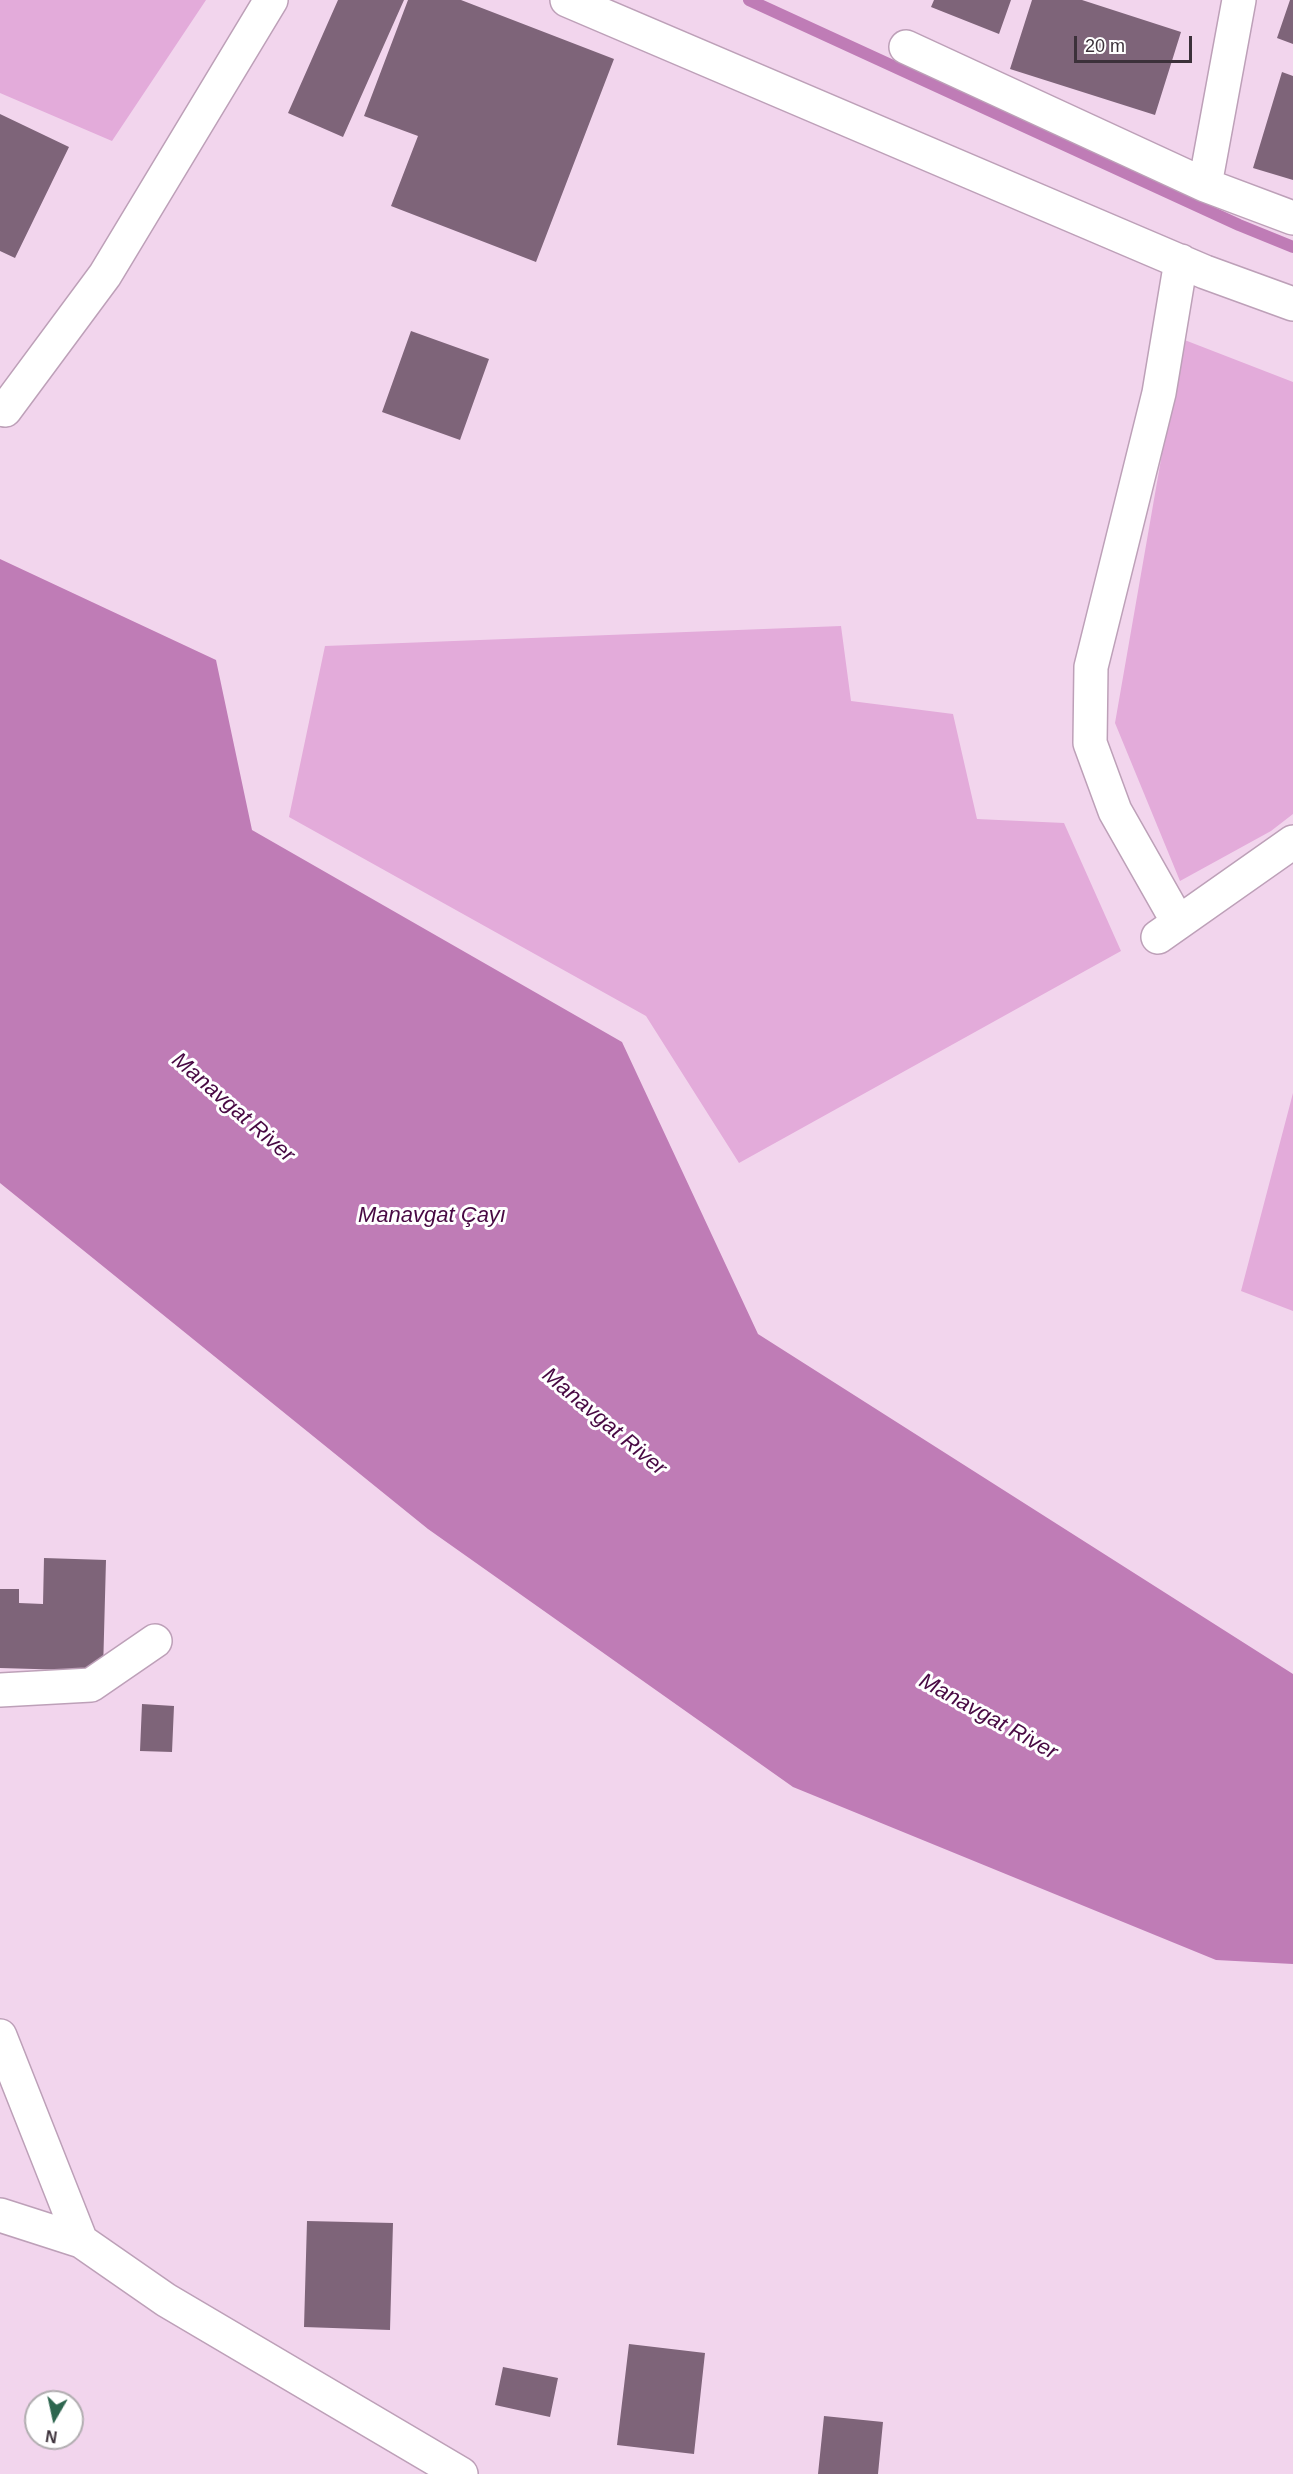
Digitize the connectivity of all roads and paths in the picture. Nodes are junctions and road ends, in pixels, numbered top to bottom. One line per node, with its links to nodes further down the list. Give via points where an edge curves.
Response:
1 (271, 0): 9 (street, via 105,275)
2 (567, 0): 7 (street)
3 (1239, 0): 5 (street)
4 (906, 47): 5 (street)
5 (1205, 185): 6 (street)
6 (1293, 218)
7 (1180, 261): 8 (street); 10 (street, via 1159,393 1091,667 1090,743 1115,811 1168,930)
8 (1293, 304)
9 (5, 410)
10 (1293, 842)
11 (155, 1641): 12 (street, via 91,1685)
12 (0, 1690)
13 (0, 2036): 15 (street)
14 (0, 2215): 15 (street)
15 (81, 2241): 16 (street, via 166,2300)
16 (461, 2474)

